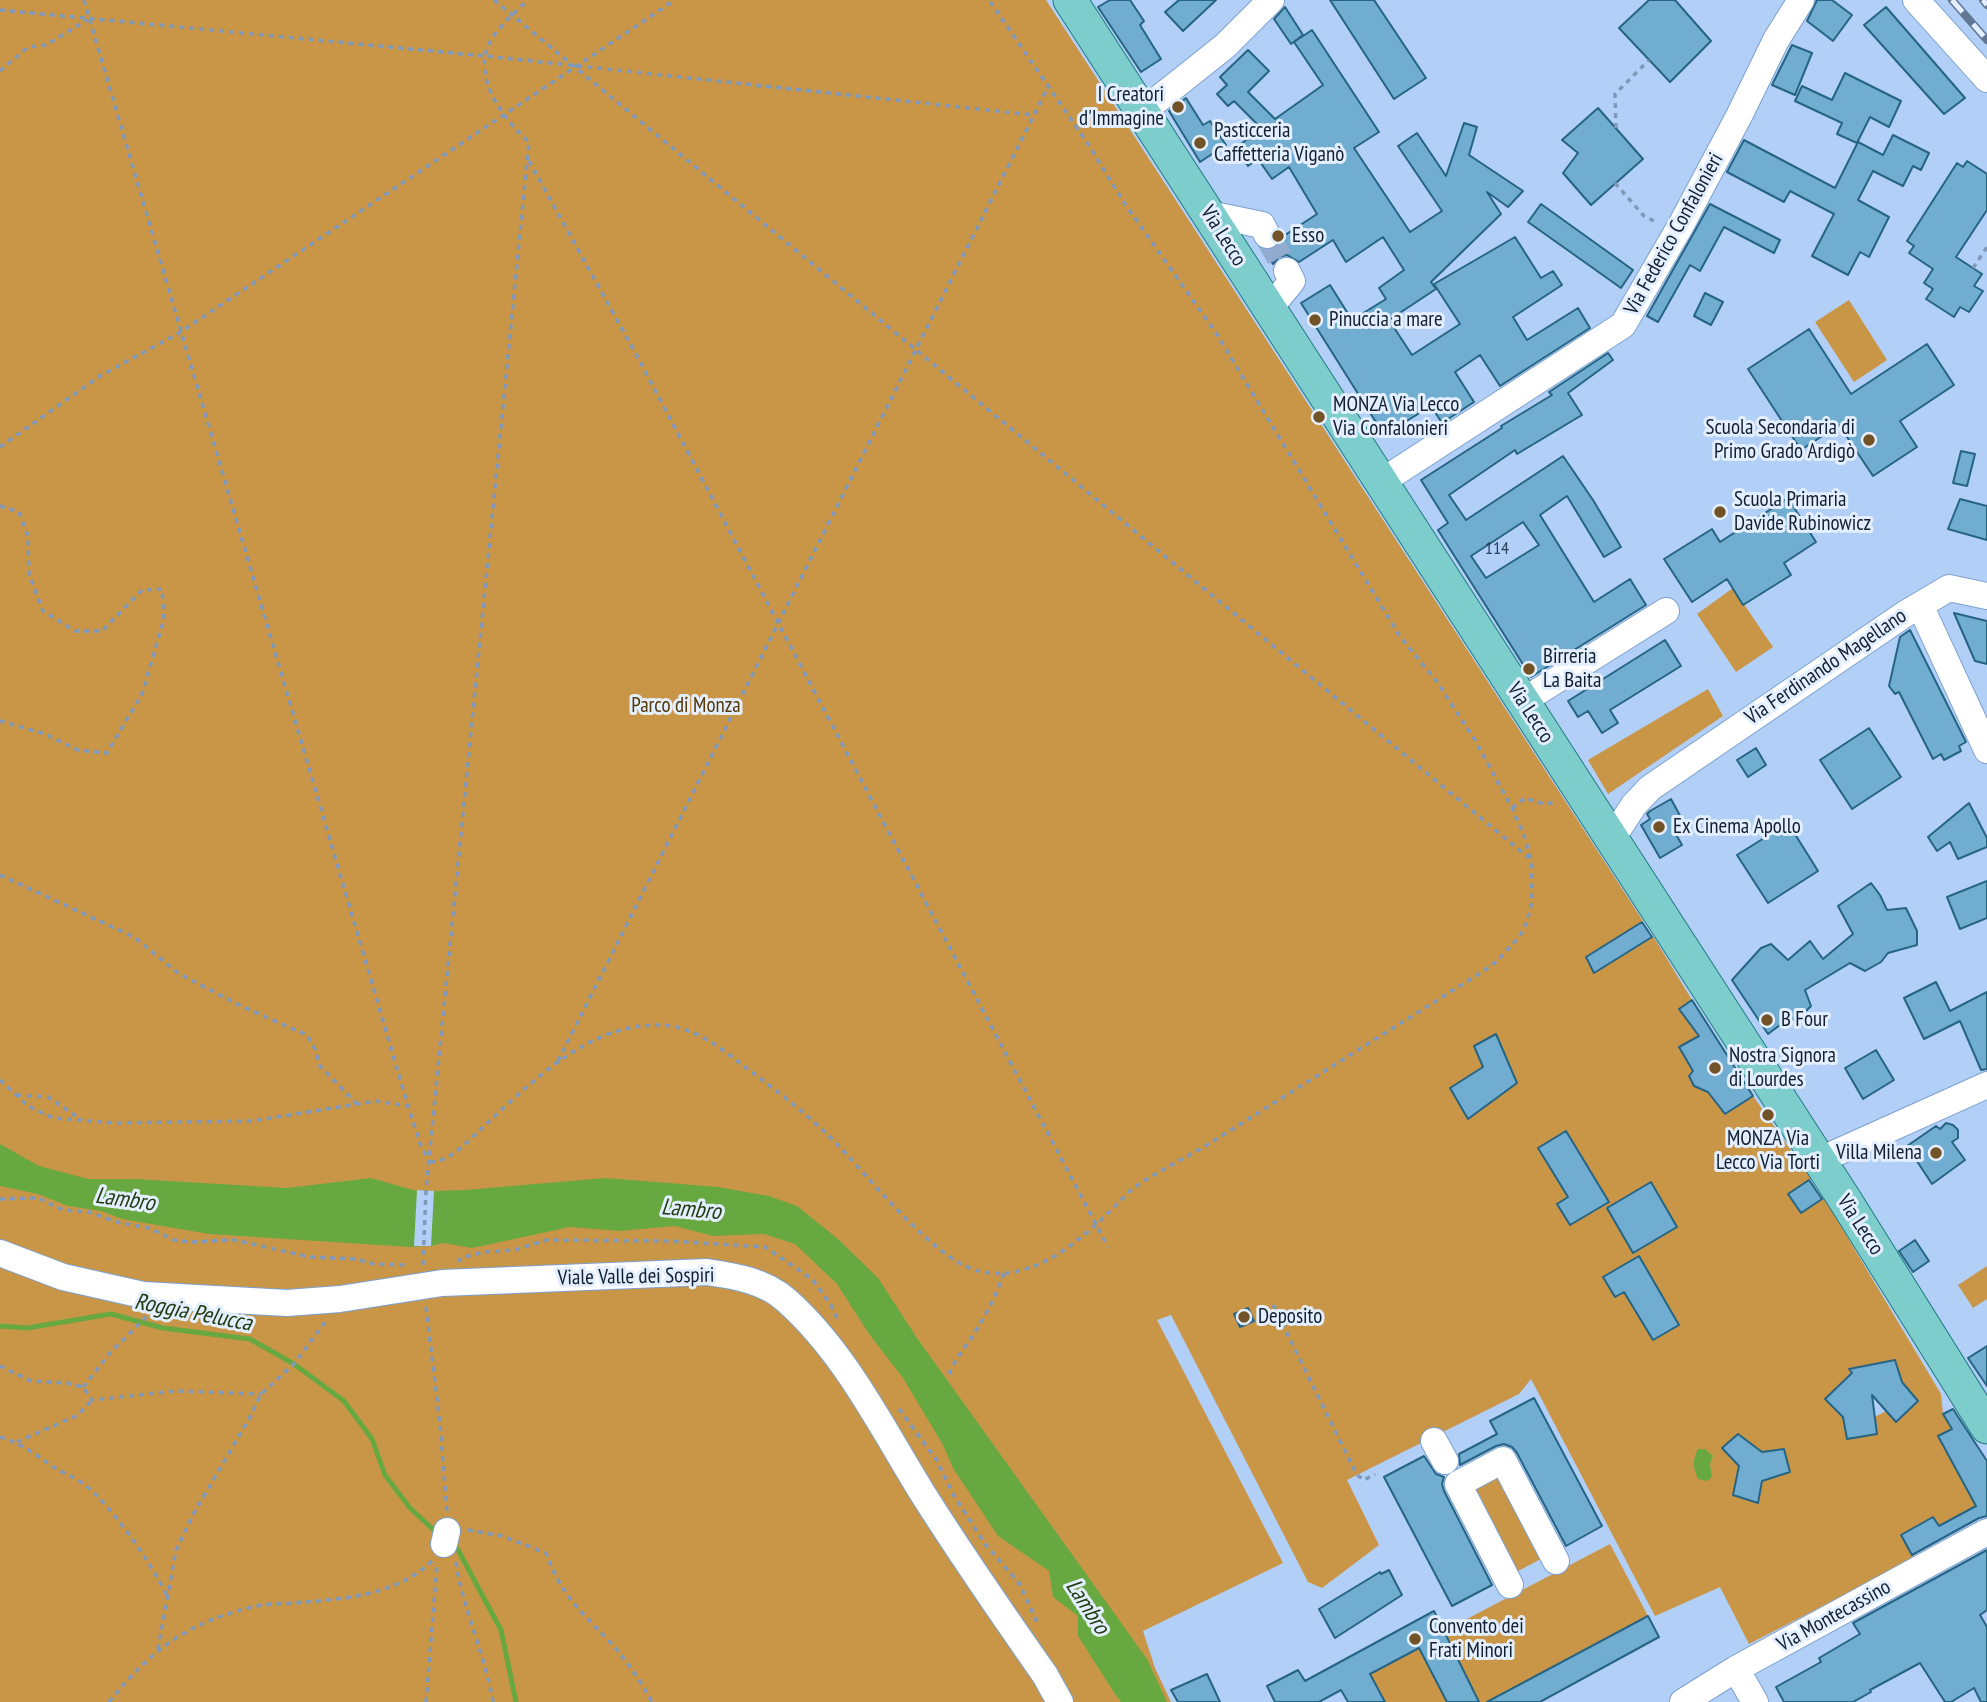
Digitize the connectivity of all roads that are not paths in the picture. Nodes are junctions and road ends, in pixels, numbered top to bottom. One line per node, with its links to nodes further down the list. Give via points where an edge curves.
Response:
1 (1070, 0): 6 (main road, Via Lecco)
2 (1271, 0): 6 (street, via 1225,46)
3 (1801, 0): 11 (street, Via Federico Confalonieri, via 1623,325)
4 (1916, 0): 5 (street)
5 (1987, 79)
6 (1143, 112): 7 (main road, Via Lecco)
7 (1209, 214): 8 (street, via 1262,225); 10 (main road, Via Lecco)
8 (1267, 235)
9 (1287, 271): 10 (street, via 1292,281)
10 (1269, 309): 11 (main road, Via Lecco)
11 (1381, 482): 15 (main road, Via Lecco)
12 (1987, 596): 13 (street, Via Ferdinando Magellano, via 1949,588)
13 (1920, 605): 16 (street); 17 (street, Via Ferdinando Magellano, via 1673,771)
14 (1666, 611): 15 (street)
15 (1522, 701): 17 (main road, Via Lecco)
16 (1987, 750)
17 (1595, 816): 19 (main road, Via Lecco)
18 (1987, 1085): 19 (street)
19 (1818, 1161): 21 (main road, Via Lecco)
20 (0, 1253): 26 (street, Viale Valle dei Sospiri, via 62,1277 143,1295 287,1303 340,1299 425,1278 707,1272 766,1287 785,1299 831,1347)
21 (1987, 1427)
22 (1987, 1532): 25 (street, Via Montecassino)
23 (1556, 1561): 24 (street, via 1503,1460 1448,1466)
24 (1510, 1585)
25 (1736, 1670): 27 (street, Via Montecassino); 28 (street)
26 (1060, 1702)
27 (1683, 1702)
28 (1755, 1702)

